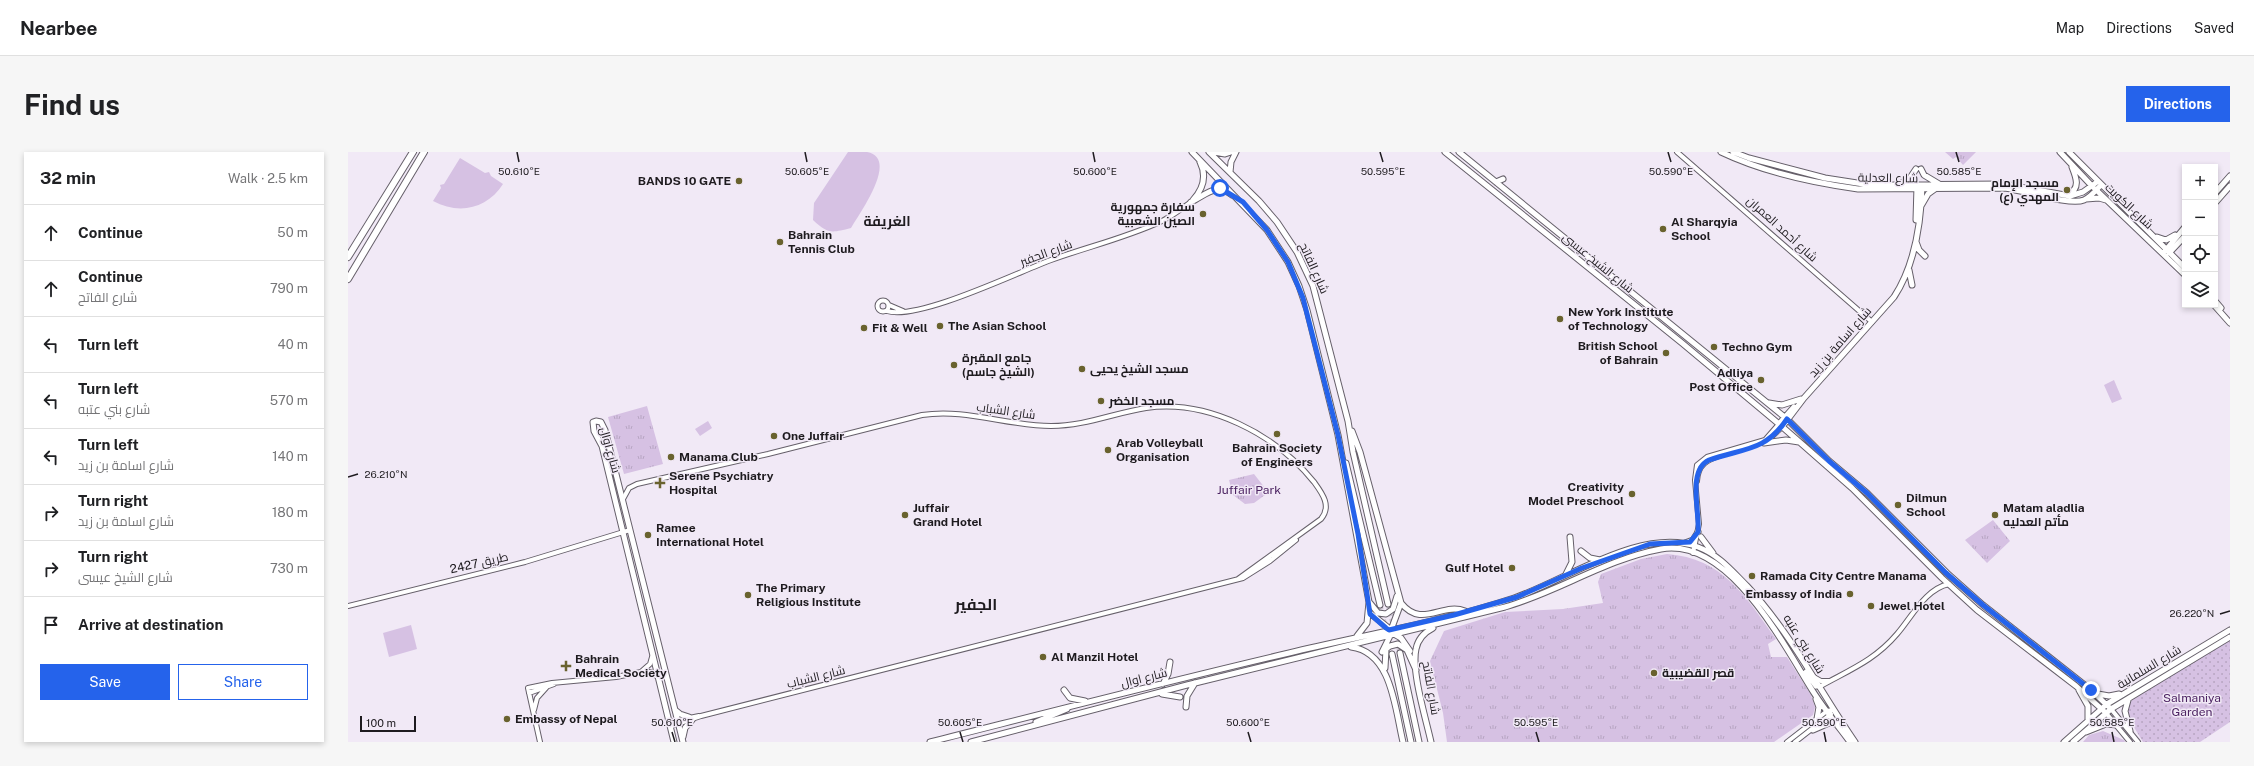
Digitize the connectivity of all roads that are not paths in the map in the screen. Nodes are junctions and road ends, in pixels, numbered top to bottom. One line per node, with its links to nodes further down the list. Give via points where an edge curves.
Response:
1 (413, 152): 40 (highway)
2 (424, 152): 45 (highway)
3 (1192, 152): 15 (main road, شارع الفاتح)
4 (1209, 152): 17 (main road, شارع الفاتح)
5 (1214, 152): 6 (main road)
6 (1231, 152)
7 (1236, 152): 17 (main road)
8 (1445, 152): 60 (main road, شارع الشيخ عيسى)
9 (1459, 152): 20 (main road, شارع الشيخ عيسى)
10 (1677, 152): 54 (street, شارع أحمد العمران)
11 (1721, 152): 23 (main road, شارع العدلية, via 1750,165 1839,186)
12 (1733, 152): 23 (main road, شارع العدلية, via 1755,160 1849,183)
13 (2060, 152): 16 (main road, شارع الكويت)
14 (2069, 152): 21 (main road, شارع الكويت)
15 (1197, 157): 32 (main road, via 1204,180 1200,192); 33 (main road, شارع الفاتح)
16 (2071, 164): 26 (main road, شارع الكويت); 28 (main road, via 2077,186 2073,192)
17 (1230, 172): 59 (main road, شارع الفاتح, via 1277,222 1303,263 1320,309)
18 (2230, 176): 27 (main road)
19 (1503, 179): 20 (main road)
20 (1496, 182): 57 (main road, شارع الشيخ عيسى)
21 (2099, 183): 26 (main road, شارع العدلية); 36 (main road, شارع الكويت)
22 (2230, 186): 30 (main road)
23 (1897, 187): 24 (main road, شارع العدلية); 25 (main road, via 1918,169); 34 (main road, via 1912,194)
24 (1919, 187): 25 (main road, شارع العدلية); 34 (main road, شارع اسامة بن زيد)
25 (1938, 187): 28 (main road, شارع العدلية, via 2013,185); 29 (main road, شارع العدلية, via 2004,188 2065,201 2078,202); 34 (main road, via 1928,194)
26 (2094, 188): 28 (main road, شارع العدلية); 29 (main road, شارع العدلية); 31 (main road, شارع الكويت)
27 (2218, 190)
28 (2065, 196)
29 (2086, 199): 31 (main road, via 2099,198)
30 (2218, 200)
31 (2108, 201): 39 (main road, شارع الكويت)
32 (1191, 202): 33 (main road, via 1210,190 1220,188); 52 (street, شارع الجفير, via 1169,217 1127,235 1051,260 948,301)
33 (1243, 202): 61 (main road, شارع الفاتح, via 1275,240 1299,286)
34 (1919, 207): 38 (main road, شارع اسامة بن زيد); 47 (main road, شارع اسامة بن زيد, via 1908,263)
35 (2182, 233): 36 (main road, via 2166,240)
36 (2153, 234): 39 (main road, شارع الكويت)
37 (2182, 234): 39 (main road)
38 (1916, 242): 41 (main road); 43 (main road, شارع اسامة بن زيد)
39 (2166, 252): 42 (main road, شارع الكويت); 44 (main road, شارع الكويت)
40 (349, 255)
41 (1925, 256)
42 (2182, 265)
43 (1910, 267): 46 (main road, شارع اسامة بن زيد); 46 (main road, via 1911,285 1903,286)
44 (2183, 272)
45 (348, 279)
46 (1897, 292): 47 (main road, شارع اسامة بن زيد)
47 (1891, 299): 54 (main road, شارع اسامة بن زيد)
48 (2218, 304): 53 (main road)
49 (889, 305): 51 (street); 51 (street, via 884,301 878,304 880,311); 52 (street)
50 (2217, 308): 55 (main road)
51 (887, 311): 52 (street, شارع الجفير)
52 (903, 311)
53 (2230, 317)
54 (1872, 322): 56 (main road, شارع اسامة بن زيد)
55 (2230, 323)
56 (1803, 399): 57 (main road, via 1782,405); 58 (main road, شارع اسامة بن زيد)
57 (1765, 402): 58 (main road, شارع الشيخ عيسى)
58 (1786, 418): 60 (main road, شارع اسامة بن زيد); 119 (main road, شارع الشيخ عيسى, via 1972,596)
59 (1348, 421): 80 (main road, شارع الفاتح, via 1360,452); 83 (main road, شارع الفاتح)
60 (1781, 425): 62 (main road, شارع الشيخ عيسى); 63 (street, شارع اسامة بن زيد, via 1775,436); 64 (street, شارع اسامة بن زيد, via 1765,440 1703,459 1695,472)
61 (1338, 435): 81 (main road, شارع الفاتح); 84 (main road, شارع الفاتح)
62 (1799, 442): 63 (main road, via 1786,440); 77 (main road, شارع الشيخ عيسى, via 1858,493)
63 (1764, 443): 64 (street, شارع اسامة بن زيد, via 1705,461 1699,470)
64 (1696, 485): 67 (street, شارع اسامة بن زيد)
65 (622, 501): 66 (main road, شارع اوال); 68 (main road, شارع اوال, via 604,428 601,422 593,422 602,446); 138 (street, شارع الشباب, via 626,491 637,484 915,416 938,413 1049,426 1080,424 1147,408 1180,407 1201,410 1254,432 1287,455 1314,482 1325,499 1327,508 1321,519 1238,579)
66 (631, 533): 68 (street, طريق 2427); 131 (main road, شارع اوال)
67 (1699, 534): 70 (main road); 71 (street, شارع اسامة بن زيد); 74 (main road)
68 (623, 535): 85 (street, طريق 2427); 98 (main road, شارع اوال)
69 (1570, 537): 76 (main road, via 1572,562)
70 (1685, 543): 71 (main road, شارع بني عتبه); 75 (main road, شارع بني عتبه, via 1650,544)
71 (1696, 547): 73 (street, شارع اسامة بن زيد); 74 (main road, شارع بني عتبه)
72 (1581, 551): 75 (main road, via 1590,558)
73 (1693, 553): 88 (main road, شارع بني عتبه, via 1669,548 1650,552 1584,574 1525,601); 96 (main road, شارع بني عتبه, via 1726,571 1768,618)
74 (1714, 555): 94 (main road, شارع بني عتبه, via 1731,568 1760,600)
75 (1601, 560): 76 (main road, شارع بني عتبه)
76 (1565, 575): 86 (main road, شارع بني عتبه, via 1517,597)
77 (1944, 579): 78 (main road, شارع الشيخ عيسى); 79 (street)
78 (1949, 584): 79 (street); 115 (main road, شارع الشيخ عيسى, via 1977,610)
79 (1942, 586): 111 (street, via 1921,602 1898,633 1877,655)
80 (1398, 596): 81 (main road, via 1393,609 1386,614 1378,613); 82 (main road, شارع الفاتح)
81 (1369, 602): 87 (main road, شارع الفاتح)
82 (1401, 603): 86 (main road, via 1410,611 1421,615 1456,609); 90 (main road)
83 (1388, 604)
84 (1380, 605)
85 (348, 606)
86 (1466, 611): 90 (main road, شارع بني عتبه)
87 (1370, 614): 90 (main road); 92 (main road, via 1366,626)
88 (1440, 625): 90 (main road, شارع بني عتبه, via 1406,632); 107 (main road, شارع الفاتح, via 1419,641)
89 (2230, 630): 122 (main road, شارع السلمانية)
90 (1391, 632): 92 (main road, شارع اوال, via 1381,631); 93 (main road, شارع بني عتبه, via 1379,639); 106 (main road, via 1382,651); 107 (main road, via 1401,638 1409,648)
91 (2230, 637): 125 (main road, شارع السلمانية)
92 (1355, 638): 100 (main road, شارع اوال)
93 (1365, 642): 95 (main road, شارع اوال)
94 (1794, 644): 96 (main road); 109 (main road, شارع بني عتبه)
95 (1348, 646): 103 (main road, شارع اوال); 106 (main road, via 1360,648 1371,654)
96 (1788, 647): 104 (main road, شارع بني عتبه)
97 (1400, 652): 154 (main road)
98 (653, 654): 108 (street, via 650,664); 110 (main road, شارع اوال)
99 (1392, 654): 153 (main road)
100 (1269, 657): 101 (main road, شارع اوال); 103 (main road)
101 (1257, 660): 105 (main road); 114 (main road, شارع اوال)
102 (1170, 662): 114 (main road)
103 (1271, 666): 105 (main road, شارع اوال)
104 (1800, 668): 116 (main road, via 1806,672 1815,686); 120 (main road, شارع بني عتبه)
105 (1260, 669): 112 (main road, شارع اوال)
106 (1385, 671): 107 (main road, via 1385,652 1388,647 1395,644 1405,648); 152 (main road)
107 (1416, 671): 155 (main road, شارع الفاتح)
108 (641, 672): 110 (street, via 652,672); 113 (street)
109 (1813, 676): 111 (street, via 1821,681); 116 (main road, شارع بني عتبه)
110 (659, 679): 140 (main road, شارع اوال)
111 (1831, 680): 116 (street)
112 (1195, 683): 123 (main road, شارع اوال); 129 (main road, via 1187,696)
113 (554, 684): 117 (street); 121 (street, via 552,682 528,688)
114 (1163, 684): 126 (main road, شارع اوال)
115 (2076, 686): 130 (main road, شارع الشيخ عيسى); 137 (main road, via 2088,706)
116 (1819, 687): 133 (main road, شارع بني عتبه)
117 (546, 688): 121 (street); 134 (street, via 537,698)
118 (1064, 690): 126 (main road, via 1074,699)
119 (2091, 690): 122 (main road, via 2101,695); 127 (main road, شارع الشيخ عيسى)
120 (1814, 692): 133 (main road, شارع بني عتبه); 136 (main road, via 1819,707)
121 (529, 693): 134 (street)
122 (2124, 693): 127 (main road, شارع السلمانية)
123 (1157, 694): 124 (main road); 141 (main road, شارع اوال)
124 (1180, 697)
125 (2129, 699): 132 (main road, شارع السلمانية); 145 (main road, via 2124,711)
126 (1092, 701): 128 (main road, شارع اوال)
127 (2107, 704): 130 (main road, شارع السلمانية); 132 (main road, شارع الشيخ عيسى)
128 (1068, 707): 141 (main road, via 1063,712 1042,718); 150 (main road, شارع اوال)
129 (1186, 707)
130 (2102, 708): 135 (main road, شارع الشيخ عيسى); 137 (main road, شارع السلمانية)
131 (674, 709): 138 (main road); 139 (main road, شارع اوال)
132 (2111, 709): 135 (main road, شارع السلمانية); 145 (street, شارع الشيخ عيسى)
133 (1831, 711): 136 (street); 142 (main road, شارع بني عتبه); 144 (street); 159 (main road, شارع بني عتبه)
134 (533, 712): 148 (street)
135 (2106, 713): 143 (street, شارع الشيخ عيسى); 146 (main road, شارع السلمانية)
136 (1817, 718): 156 (street)
137 (2088, 718): 160 (main road, شارع السلمانية)
138 (691, 719): 139 (street, شارع الشباب); 147 (main road, via 685,728)
139 (678, 722): 140 (street, شارع الشباب); 147 (main road, شارع اوال)
140 (670, 724): 149 (main road, شارع اوال)
141 (1034, 724): 151 (main road, شارع اوال)
142 (1837, 724): 144 (main road); 158 (main road, شارع بني عتبه)
143 (2116, 725): 146 (main road, via 2102,725); 162 (street, شارع الشيخ عيسى)
144 (1813, 730): 157 (street)
145 (2130, 731): 163 (street, شارع الشيخ عيسى)
146 (2081, 734): 161 (main road, شارع السلمانية)
147 (683, 741)
148 (540, 742)
149 (674, 742)
150 (930, 742)
151 (971, 742)
152 (1403, 742)
153 (1411, 742)
154 (1420, 742)
155 (1431, 742)
156 (1787, 742)
157 (1796, 742)
158 (1850, 742)
159 (1855, 742)
160 (2064, 742)
161 (2073, 742)
162 (2130, 742)
163 (2138, 742)

